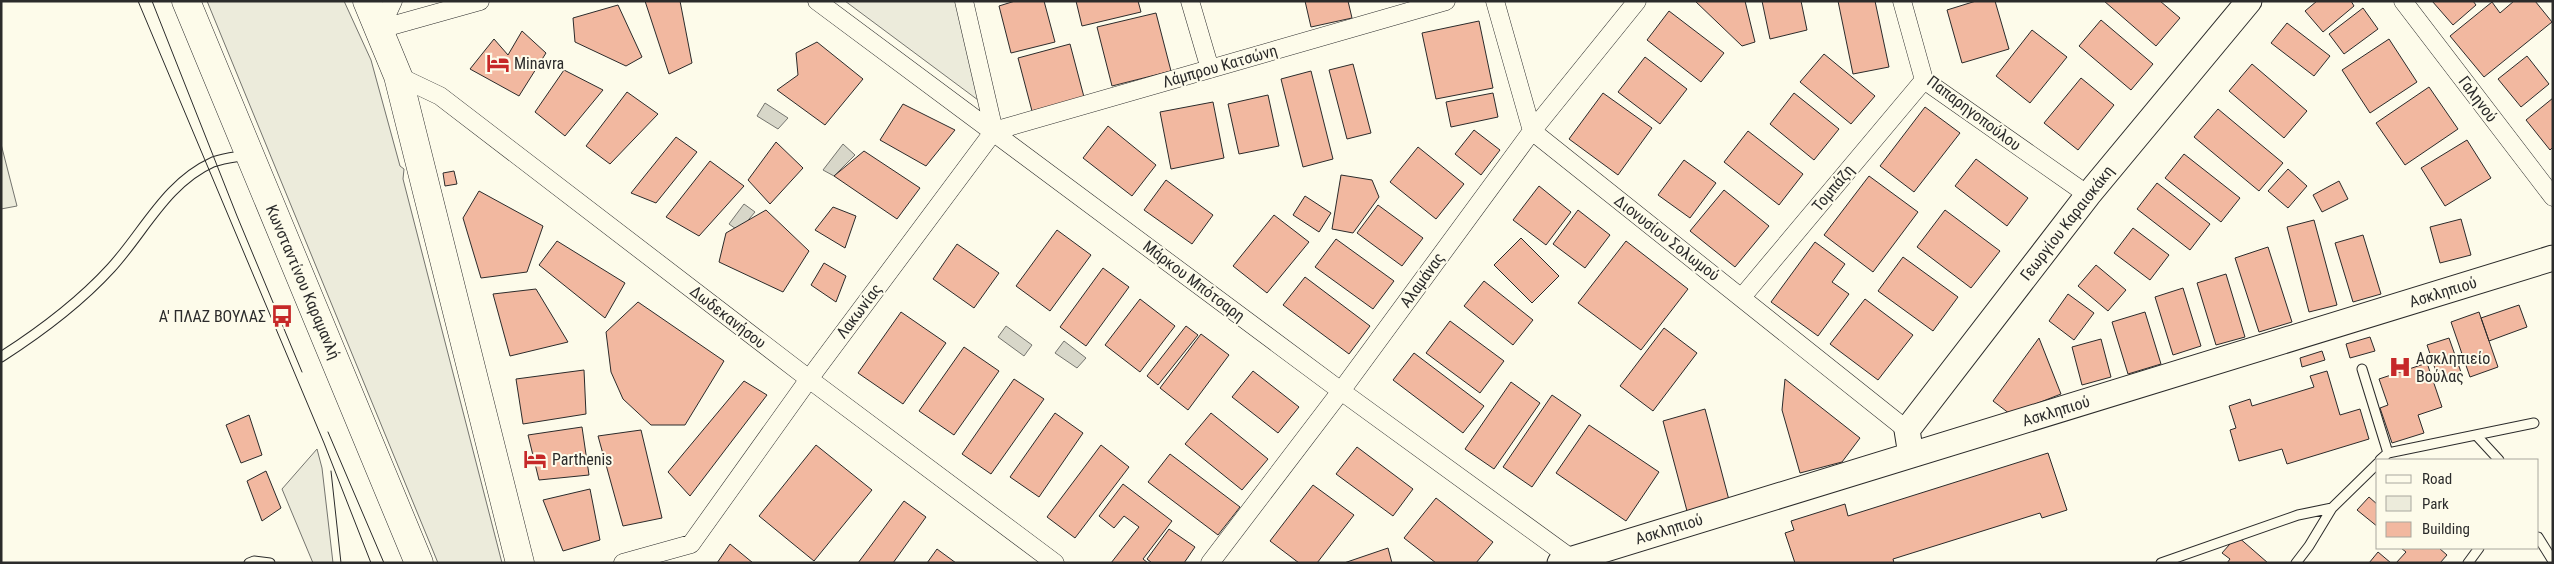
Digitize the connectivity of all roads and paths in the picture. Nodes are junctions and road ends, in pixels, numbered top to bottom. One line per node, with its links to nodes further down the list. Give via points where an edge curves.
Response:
1 (186, 1): 20 (highway, Κωνσταντίνου Καραμανλή)
2 (367, 1): 14 (highway)
3 (393, 1): 14 (street)
4 (480, 1): 14 (street)
5 (818, 1): 18 (street, Μάρκου Μπότσαρη)
6 (964, 1): 18 (street)
7 (1190, 1): 15 (street)
8 (1446, 1): 15 (street, Λάμπρου Κατσώνη)
9 (1495, 1): 19 (street)
10 (1637, 1): 19 (street, Αλαμάνας)
11 (1902, 1): 17 (street, Παπαρηγοπούλου)
12 (2249, 1): 21 (street, Γεωργίου Καραισκάκη)
13 (2403, 1): 22 (street, Γαληνού)
14 (380, 29): 16 (highway)
15 (1210, 69): 18 (street, Λάμπρου Κατσώνη)
16 (398, 76): 27 (street, Δωδεκανήσου, via 440,96); 45 (highway)
17 (1924, 80): 21 (street, Παπαρηγοπούλου); 24 (street, Τομπάζη)
18 (994, 131): 27 (street, Λακωνίας); 28 (street, Μάρκου Μπότσαρη)
19 (1532, 131): 24 (street, Διονυσίου Σολωμού); 28 (street, Αλαμάνας)
20 (250, 155): 25 (lane, via 216,161 173,189 104,275 71,307); 44 (highway, Κωνσταντίνου Καραμανλή)
21 (2088, 195): 30 (street, Γεωργίου Καραισκάκη)
22 (2553, 197)
23 (2553, 258): 33 (street, Ασκληπιού)
24 (1742, 297): 30 (street, Διονυσίου Σολωμού)
25 (1, 357)
26 (2362, 369): 32 (lane)
27 (809, 379): 46 (street, Λακωνίας, via 690,544); 47 (street, Δωδεκανήσου)
28 (1341, 391): 41 (street, Μάρκου Μπότσαρη); 48 (street, Αλαμάνας)
29 (2534, 423): 31 (lane)
30 (1908, 430): 33 (street)
31 (2476, 435): 32 (lane); 35 (lane)
32 (2388, 453): 34 (lane)
33 (1911, 456): 41 (street, Ασκληπιού)
34 (2381, 459)
35 (2498, 459)
36 (2376, 464): 37 (lane)
37 (2332, 508): 49 (lane, via 2298,515); 50 (lane)
38 (2539, 538): 40 (lane)
39 (2478, 549): 51 (lane)
40 (2551, 556)
41 (1566, 561)
42 (249, 563): 43 (lane)
43 (270, 563)
44 (419, 563)
45 (520, 563)
46 (623, 563)
47 (1055, 563)
48 (1210, 563)
49 (2161, 563)
50 (2296, 563)
51 (2468, 563)

